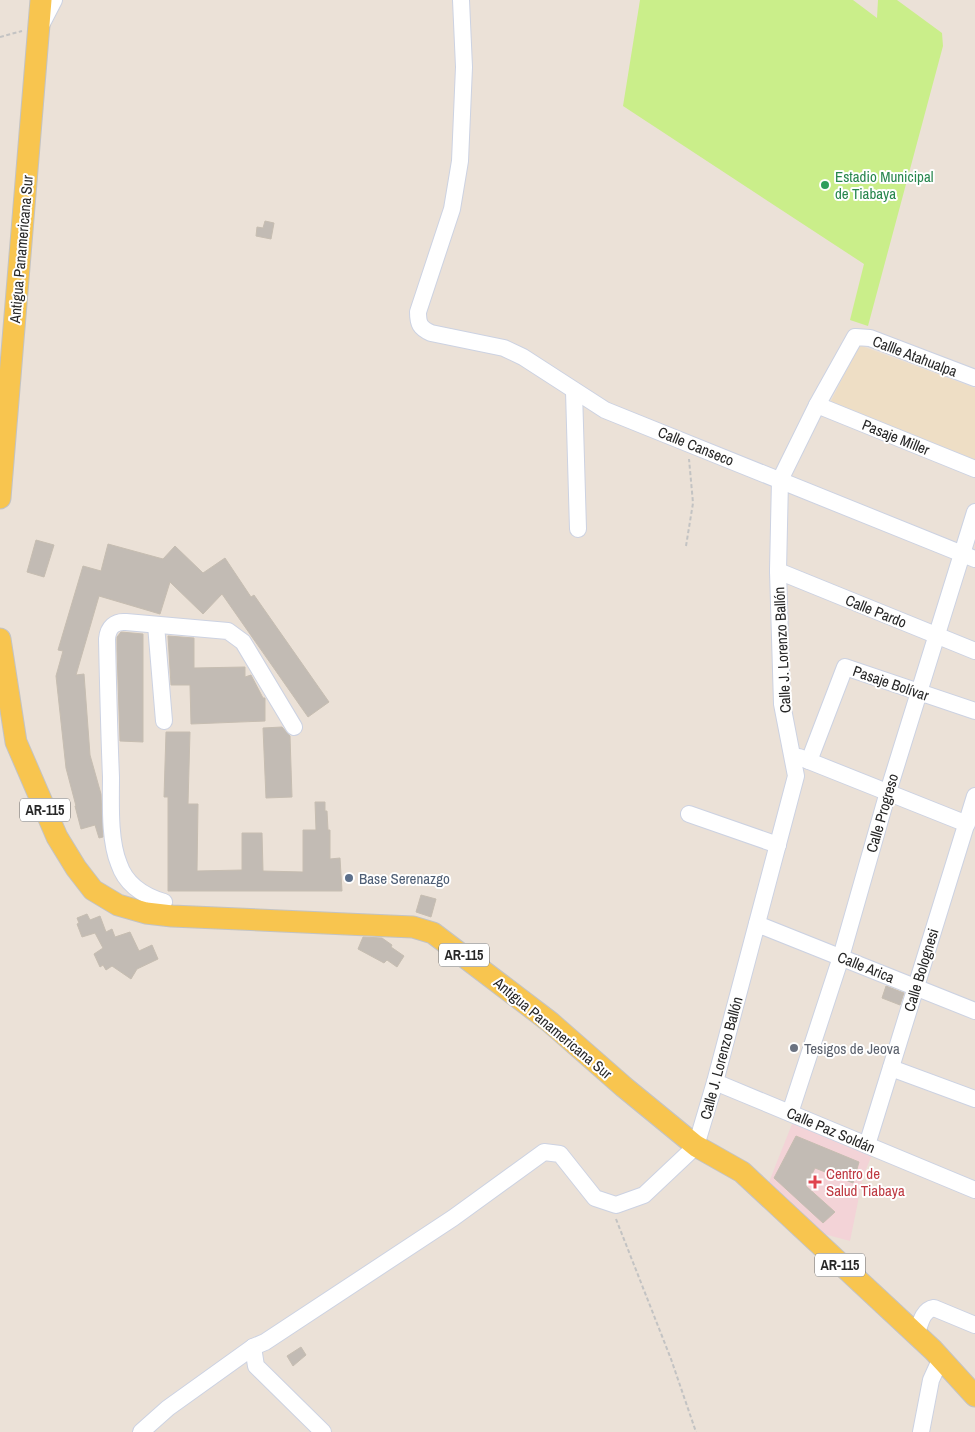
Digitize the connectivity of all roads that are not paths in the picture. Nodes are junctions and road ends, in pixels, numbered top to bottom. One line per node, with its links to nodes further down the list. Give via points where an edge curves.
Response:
1 (41, 0): 4 (main road, Antigua Panamericana Sur)
2 (54, 0): 4 (street)
3 (461, 0): 7 (street, Calle Canseco, via 464,67 460,160 452,209 418,312 418,322 423,330 431,333 504,348)
4 (39, 30): 11 (main road, Antigua Panamericana Sur)
5 (855, 337): 6 (street, Callle Atahualpa, via 870,338); 8 (street, Calle J. Lorenzo Ballón)
6 (975, 378)
7 (574, 391): 10 (street, Calle Canseco, via 605,410); 13 (street)
8 (817, 405): 9 (street, Pasaje Miller); 10 (street, Calle J. Lorenzo Ballón)
9 (975, 469)
10 (780, 480): 14 (street, Calle Canseco); 15 (street, Calle J. Lorenzo Ballón)
11 (0, 498)
12 (975, 512): 14 (street, Calle Progreso)
13 (578, 528)
14 (968, 556): 17 (street, Calle Progreso)
15 (778, 571): 17 (street, Calle Pardo); 24 (street, Calle J. Lorenzo Ballón, via 782,704)
16 (156, 625): 22 (street); 23 (street, via 228,631 239,638); 31 (street, via 121,622 112,626 108,634 112,818 116,854 123,873 145,895)
17 (937, 635): 19 (street, Calle Pardo); 20 (street, Calle Progreso)
18 (0, 639): 41 (main road, Antigua Panamericana Sur / AR-115, via 16,742 57,837 93,890 118,905 146,913 390,926 433,933 550,1022)
19 (975, 651)
20 (919, 692): 21 (street, Pasaje Bolívar); 25 (street, Pasaje Bolívar, via 845,668); 26 (street, Calle Progreso)
21 (975, 711)
22 (164, 721)
23 (294, 727)
24 (792, 755): 25 (street); 30 (street, Calle J. Lorenzo Ballón, via 796,776)
25 (809, 761): 26 (street)
26 (888, 792): 29 (street); 33 (street, Calle Progreso)
27 (975, 796): 29 (street, Calle Bolognesi)
28 (689, 814): 30 (street)
29 (966, 824): 34 (street, Calle Bolognesi)
30 (778, 845): 32 (street, Calle J. Lorenzo Ballón)
31 (164, 902)
32 (757, 924): 33 (street, Calle Arica); 37 (street, Calle J. Lorenzo Ballón)
33 (841, 958): 34 (street, Calle Arica); 39 (street, Calle Progreso)
34 (915, 987): 35 (street, Calle Arica); 36 (street, Calle Bolognesi)
35 (975, 1011)
36 (891, 1068): 38 (street); 40 (street, Calle Bolognesi)
37 (716, 1082): 39 (street, Calle Paz Soldán); 41 (street, Calle J. Lorenzo Ballón)
38 (975, 1098)
39 (790, 1113): 40 (street, Calle Paz Soldán)
40 (867, 1145): 42 (street, Calle Paz Soldán)
41 (696, 1146): 44 (main road, Antigua Panamericana Sur / AR-115, via 742,1172); 45 (street, via 644,1195 616,1204 596,1198 560,1154 544,1152 445,1223)
42 (975, 1190)
43 (975, 1325): 44 (street, via 934,1308 928,1309)
44 (916, 1336): 46 (main road, Antigua Panamericana Sur / AR-115)
45 (253, 1347): 48 (street, via 168,1408); 49 (street, via 256,1366)
46 (941, 1358): 47 (main road, Antigua Panamericana Sur / AR-115); 50 (street, via 931,1380)
47 (975, 1396)
48 (141, 1432)
49 (323, 1432)
50 (921, 1432)

